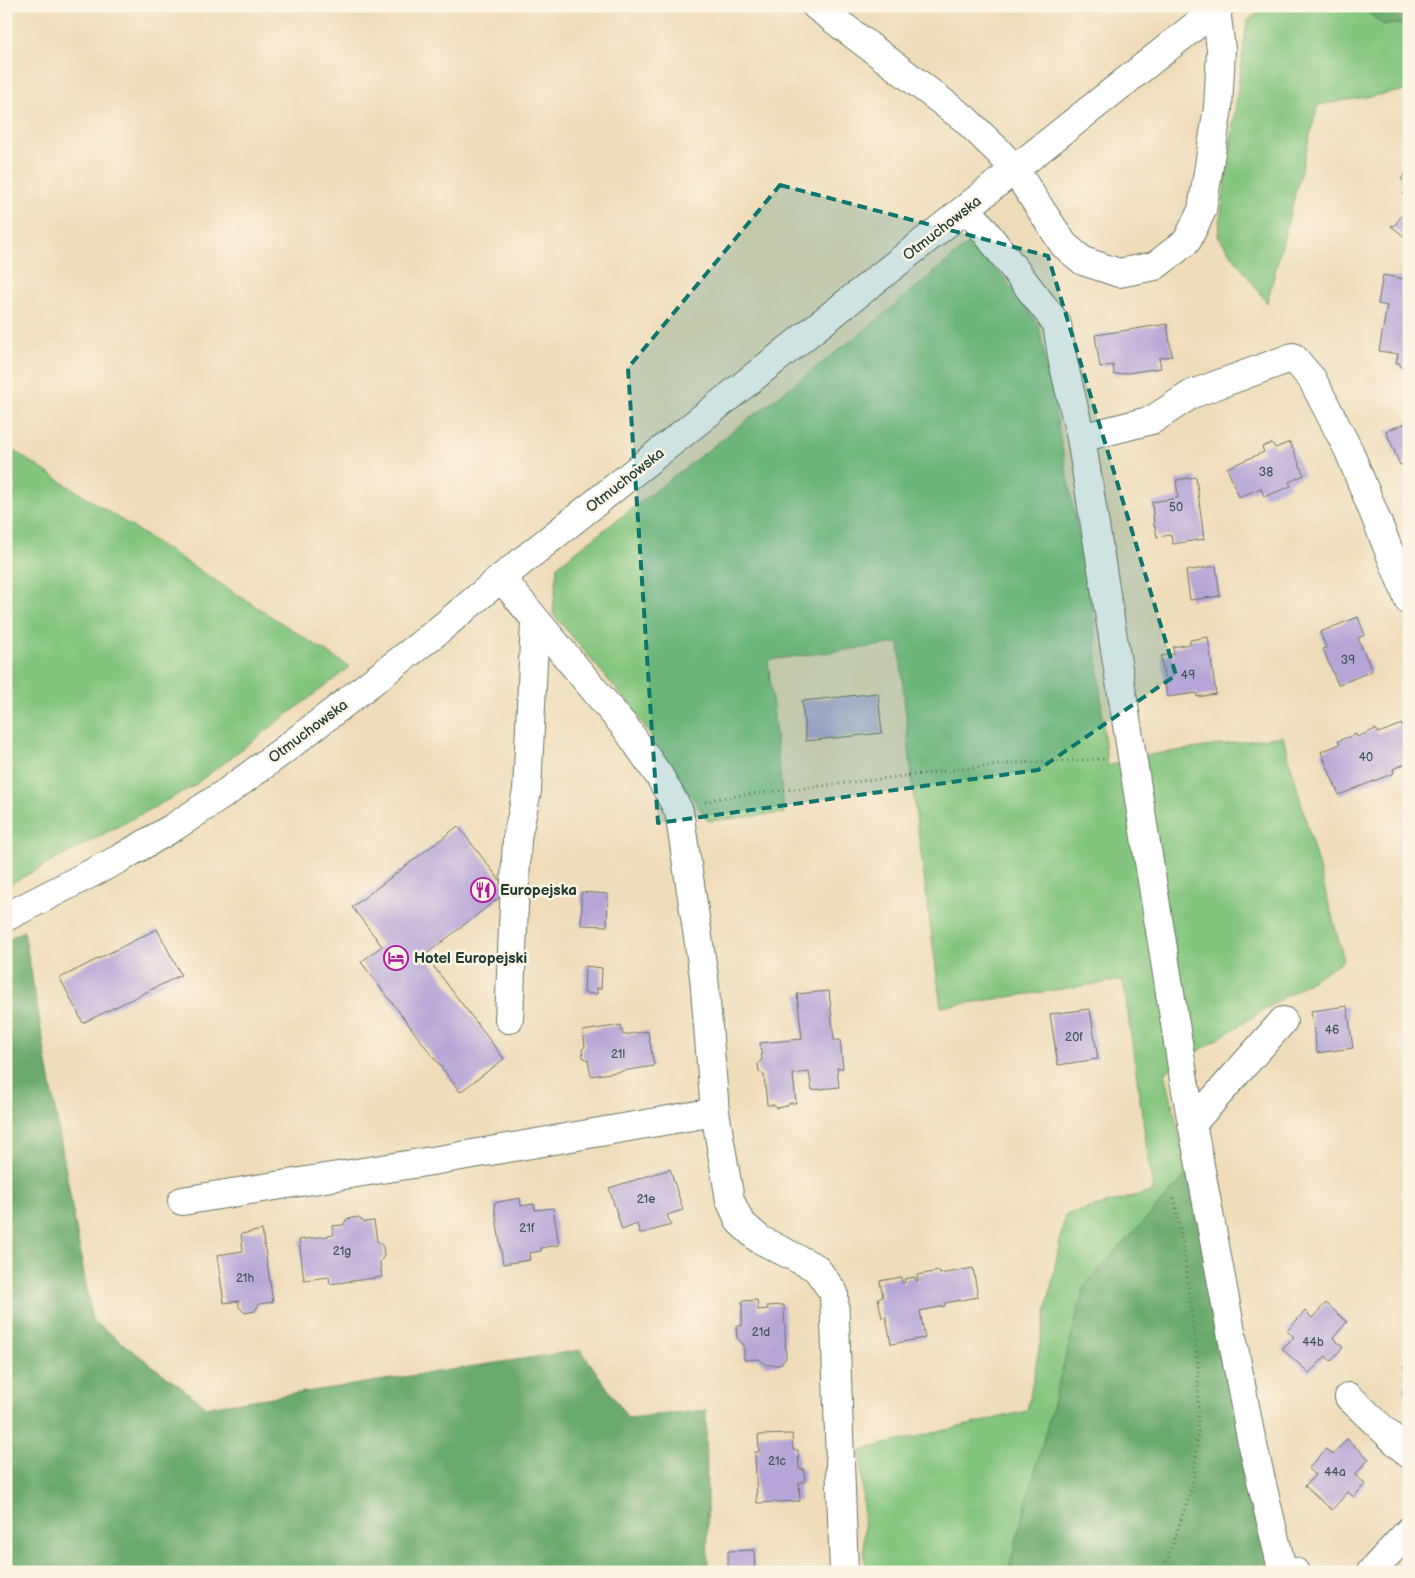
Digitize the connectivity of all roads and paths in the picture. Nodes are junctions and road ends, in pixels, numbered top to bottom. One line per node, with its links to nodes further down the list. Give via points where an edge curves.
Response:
1 (816, 6): 3 (street, via 965,120)
2 (1218, 8): 3 (street, Otmuchowska); 3 (street, via 1221,50 1218,108 1202,210 1187,241 1155,266 1119,273 1083,261 1064,245)
3 (1015, 170): 4 (street, Otmuchowska)
4 (967, 208): 5 (street, via 1057,324); 6 (street, Otmuchowska)
5 (1081, 438): 7 (street, via 1152,420 1192,394 1294,357 1312,379 1349,451); 9 (street)
6 (501, 578): 8 (street); 11 (street, Otmuchowska, via 426,640 226,792 119,859)
7 (1409, 601)
8 (535, 621): 10 (street, via 626,728 660,777); 12 (street, via 527,792 517,838)
9 (1131, 758): 10 (path, via 1015,763 912,774 719,798); 15 (street)
10 (678, 811): 14 (street, via 704,977)
11 (6, 917)
12 (509, 1018)
13 (1282, 1021): 15 (street)
14 (715, 1112): 16 (street, via 444,1160); 21 (street, via 730,1200 740,1222 759,1239 816,1268 834,1293)
15 (1192, 1124): 23 (street, via 1250,1434 1282,1569)
16 (182, 1201)
17 (1184, 1251): 22 (path, via 1198,1367 1198,1432 1193,1485)
18 (1349, 1396): 19 (street)
19 (1409, 1454)
20 (1409, 1531): 24 (street)
21 (844, 1572)
22 (1163, 1572)
23 (1295, 1572)
24 (1370, 1572)

